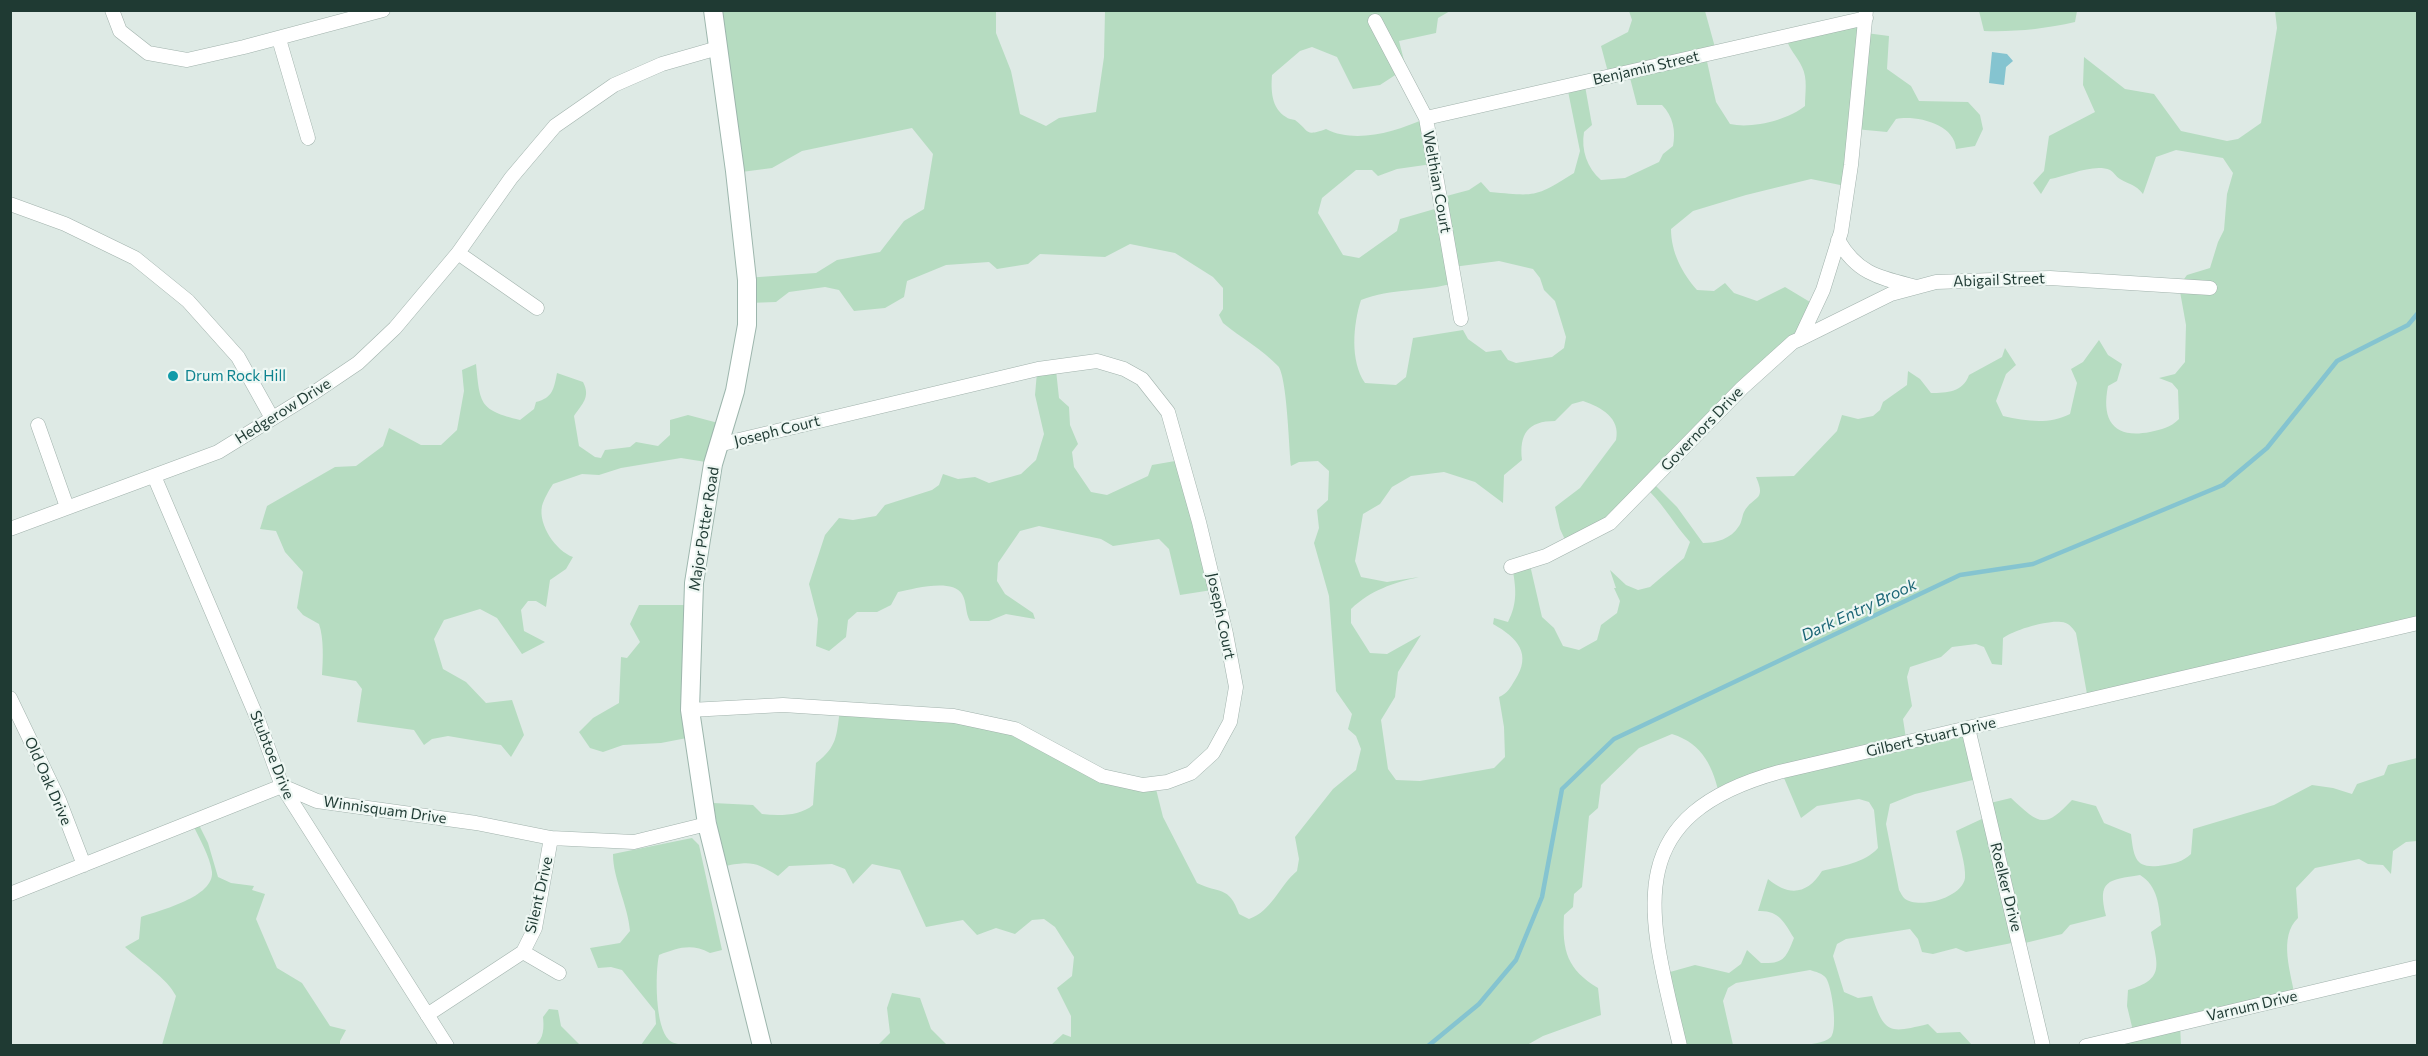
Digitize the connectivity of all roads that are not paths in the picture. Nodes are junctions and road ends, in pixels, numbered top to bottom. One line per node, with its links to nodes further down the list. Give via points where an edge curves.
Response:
1 (112, 10): 6 (street, via 120,31 148,53 188,60)
2 (383, 10): 6 (street)
3 (714, 10): 7 (street, Major Potter Road)
4 (1866, 14): 8 (street, Benjamin Street); 11 (street, Governors Drive, via 1851,165)
5 (1375, 21): 8 (street, Welthian Court)
6 (279, 39): 9 (street)
7 (718, 48): 12 (street, Hedgerow Drive, via 662,64 614,85 555,126 511,178); 20 (street, Major Potter Road, via 746,269 747,325 736,388)
8 (1426, 118): 16 (street, Welthian Court)
9 (308, 138)
10 (10, 204): 18 (street, via 65,224 135,258 188,301 238,357)
11 (1838, 240): 13 (street, via 1848,258 1878,278); 17 (street, Governors Drive, via 1823,290)
12 (458, 253): 15 (street); 18 (street, Hedgerow Drive, via 395,328 358,363)
13 (1918, 287): 14 (street, Abigail Street, via 1936,282 2050,278); 17 (street, Abigail Street, via 1891,294)
14 (2210, 288)
15 (537, 308)
16 (1461, 319)
17 (1800, 339): 24 (street, Governors Drive, via 1742,388 1610,523 1546,556)
18 (272, 418): 21 (street, Hedgerow Drive, via 219,452)
19 (38, 425): 22 (street)
20 (718, 445): 27 (street, Major Potter Road, via 694,583); 27 (street, Joseph Court, via 1038,369 1097,361 1124,369 1142,379 1168,412 1199,522 1236,687 1230,722 1212,753 1191,773 1143,785 1102,776 1015,729 954,716 783,705)
21 (154, 476): 22 (street, Hedgerow Drive); 29 (street, Stubtoe Drive, via 258,720)
22 (66, 507): 23 (street, Hedgerow Drive)
23 (10, 529)
24 (1511, 567)
25 (2418, 623): 28 (street, Gilbert Stuart Drive)
26 (10, 698): 32 (street, Old Oak Drive)
27 (690, 710): 30 (street, Major Potter Road)
28 (1968, 728): 40 (street, Gilbert Stuart Drive, via 1748,781 1710,800 1679,829 1659,864 1652,904 1656,946); 41 (street, Roelker Drive)
29 (282, 786): 31 (street, Winnisquam Drive, via 317,801 476,823); 32 (street); 37 (street, Stubtoe Drive)
30 (707, 824): 31 (street, Winnisquam Drive, via 634,842); 39 (street, Major Potter Road)
31 (551, 838): 34 (street, Silent Drive, via 534,928)
32 (84, 865): 33 (street)
33 (10, 894)
34 (523, 952): 36 (street, Silent Drive); 37 (street, Silent Drive)
35 (2418, 967): 42 (street, Varnum Drive)
36 (559, 973)
37 (427, 1015): 38 (street, Stubtoe Drive)
38 (447, 1046)
39 (762, 1046)
40 (1680, 1046)
41 (2043, 1046)
42 (2086, 1046)

